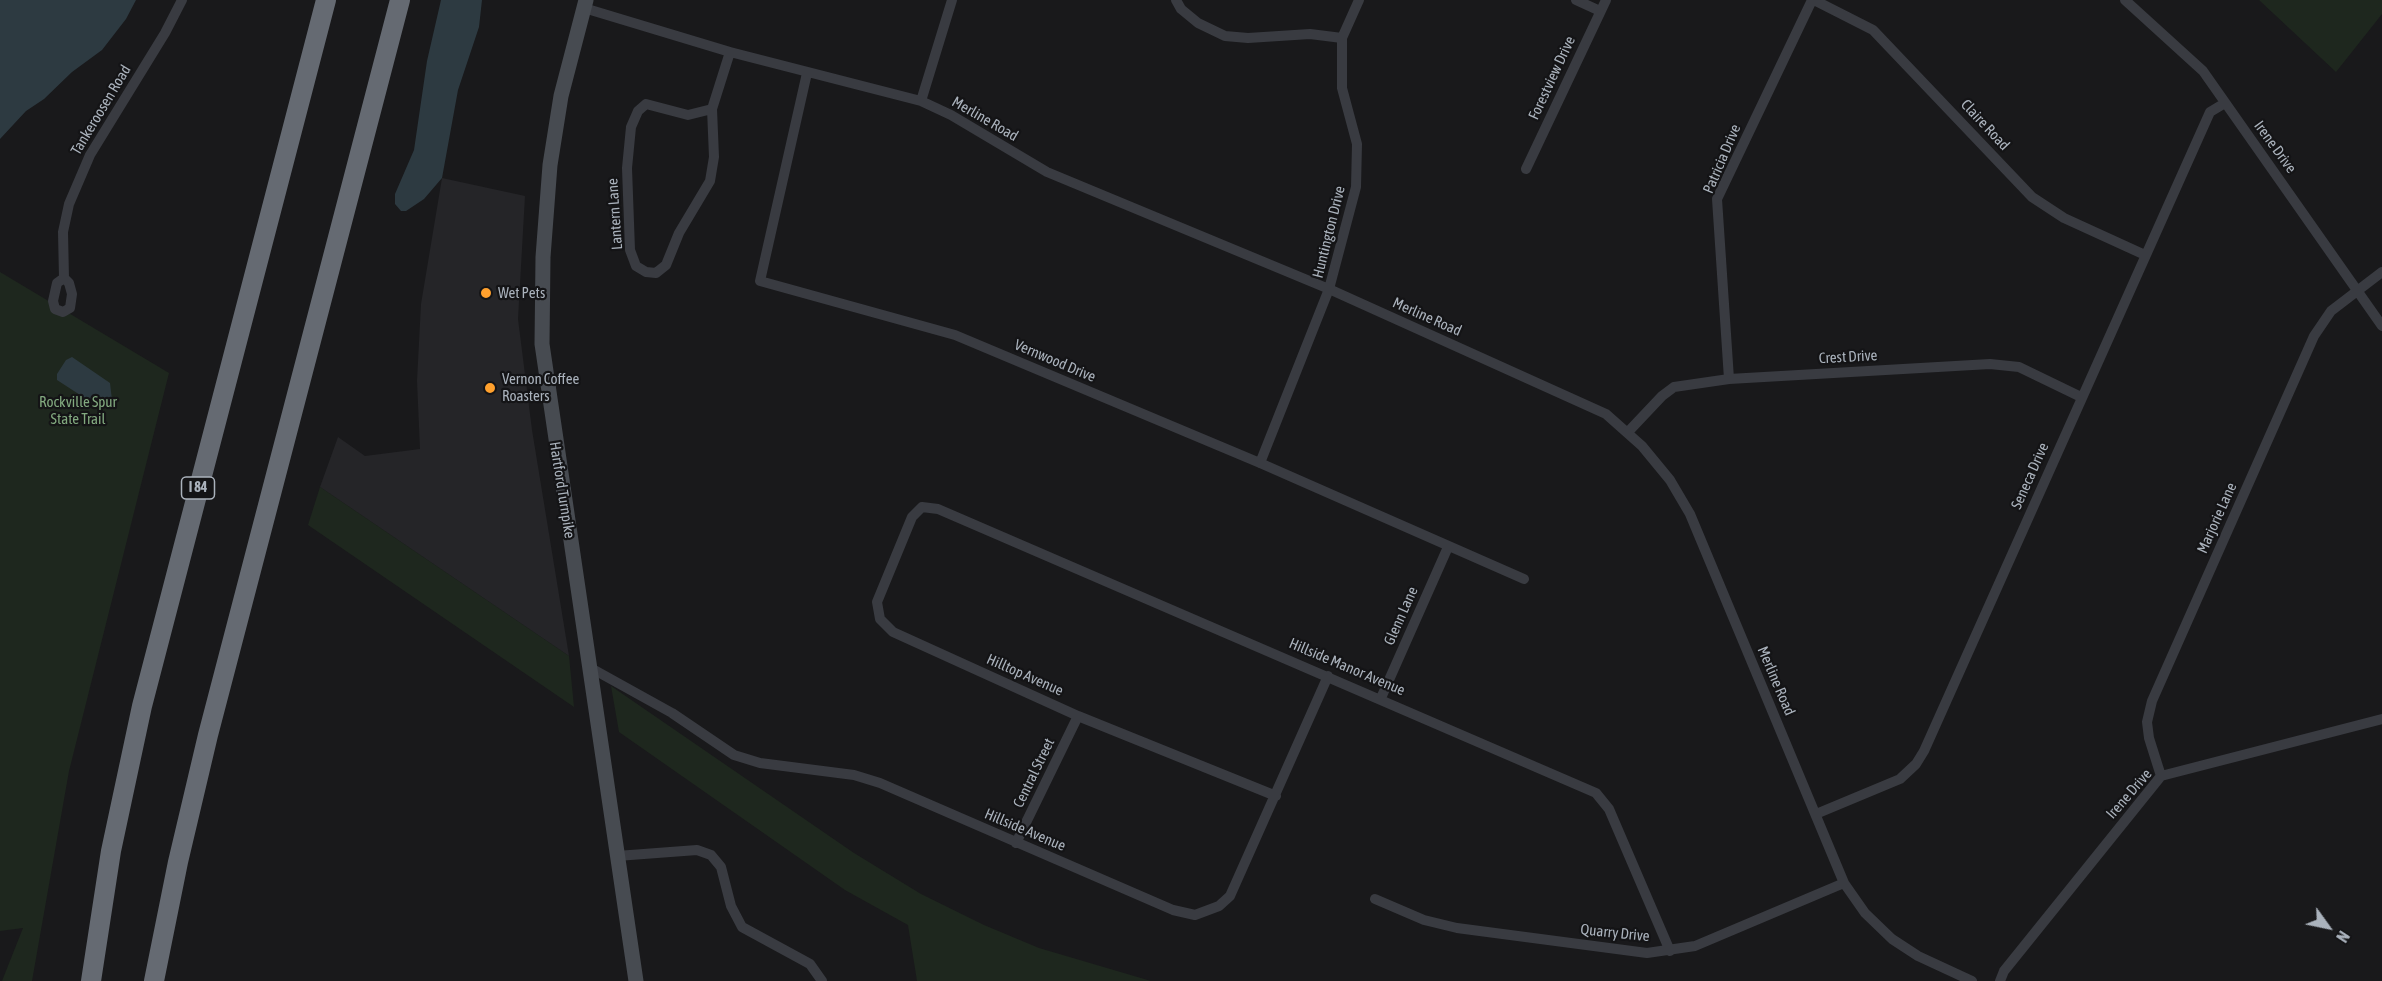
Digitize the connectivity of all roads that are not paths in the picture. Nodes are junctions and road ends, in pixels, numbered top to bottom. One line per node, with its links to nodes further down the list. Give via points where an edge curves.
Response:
1 (182, 0): 22 (street, Tankeroosen Road, via 90,155 69,204 63,231)
2 (326, 0): 46 (highway, I 84, via 142,706 111,850)
3 (400, 0): 47 (highway, via 203,757)
4 (952, 0): 16 (street)
5 (1176, 0): 13 (street, via 1197,24 1225,36 1310,34)
6 (1359, 0): 13 (street, Huntington Drive)
7 (1576, 0): 12 (street)
8 (1606, 0): 12 (street, Forestview Drive)
9 (1813, 0): 20 (street, Claire Road, via 1873,30 2032,197 2056,214); 26 (street, Patricia Drive, via 1718,199)
10 (2125, 0): 17 (street, Irene Drive, via 2203,71)
11 (585, 4): 14 (street, Merline Road); 33 (main road, Hartford Turnpike, via 553,139 541,321 554,436)
12 (1600, 11): 19 (street, Forestview Drive)
13 (1342, 38): 24 (street, Huntington Drive, via 1342,88 1357,144 1356,187)
14 (730, 52): 15 (street, Merline Road); 18 (street, Lantern Lane)
15 (807, 74): 16 (street, Merline Road); 29 (street, Vernwood Drive, via 760,281 955,335)
16 (921, 101): 24 (street, Merline Road, via 1047,172)
17 (2225, 103): 20 (street, Seneca Drive, via 2210,112); 23 (street, Irene Drive)
18 (712, 109): 18 (street, Lantern Lane, via 714,157 710,181 679,233 666,265 656,273 646,272 636,266 630,250 627,168 631,127 646,104 688,115)
19 (1526, 169)
20 (2145, 255): 27 (street, Seneca Drive)
21 (2382, 272): 23 (street, Marjorie Lane)
22 (64, 278)
23 (2358, 289): 25 (street, Irene Drive); 38 (street, Marjorie Lane, via 2331,311 2314,336 2152,701 2147,722)
24 (1329, 290): 28 (street, Merline Road, via 1606,414); 29 (street, Huntington Drive)
25 (2382, 326)
26 (1729, 379): 27 (street, Crest Drive, via 1990,364 2019,367); 28 (street, Crest Drive, via 1674,387)
27 (2081, 397): 40 (street, Seneca Drive, via 1916,764 1900,779)
28 (1628, 432): 40 (street, Merline Road, via 1670,480 1690,514)
29 (1260, 463): 31 (street, Vernwood Drive)
30 (922, 507): 34 (street, Hillside Manor Avenue, via 938,509); 36 (street, Hilltop Avenue, via 912,517 877,602 880,619 893,632)
31 (1448, 547): 32 (street, Vernwood Drive); 35 (street, Glenn Lane)
32 (1524, 579)
33 (590, 667): 41 (street, Hillside Avenue, via 672,713 734,755 880,783); 42 (main road, Hartford Turnpike)
34 (1328, 676): 35 (street, Hillside Manor Avenue); 39 (street, Hillside Avenue)
35 (1381, 698): 45 (street, Hillside Manor Avenue, via 1596,793 1608,809)
36 (1078, 716): 39 (street, Hilltop Avenue); 41 (street, Central Street)
37 (2382, 719): 38 (street, Irene Drive)
38 (2161, 776): 51 (street, Irene Drive, via 2004,971)
39 (1276, 796): 41 (street, Hillside Avenue, via 1230,896 1219,906 1195,915 1173,910)
40 (1816, 814): 43 (street, Merline Road)
41 (1016, 843)
42 (617, 856): 48 (main road, Hartford Turnpike); 49 (street, via 688,851 711,855 721,867 731,906 742,927 810,964)
43 (1844, 883): 45 (street, Quarry Drive, via 1695,946); 50 (street, Merline Road, via 1865,913 1892,939)
44 (1375, 899): 45 (street, Quarry Drive, via 1424,920 1458,928 1647,953)
45 (1670, 951)
46 (91, 981)
47 (154, 981)
48 (636, 981)
49 (822, 981)
50 (1972, 981)
51 (2000, 981)

